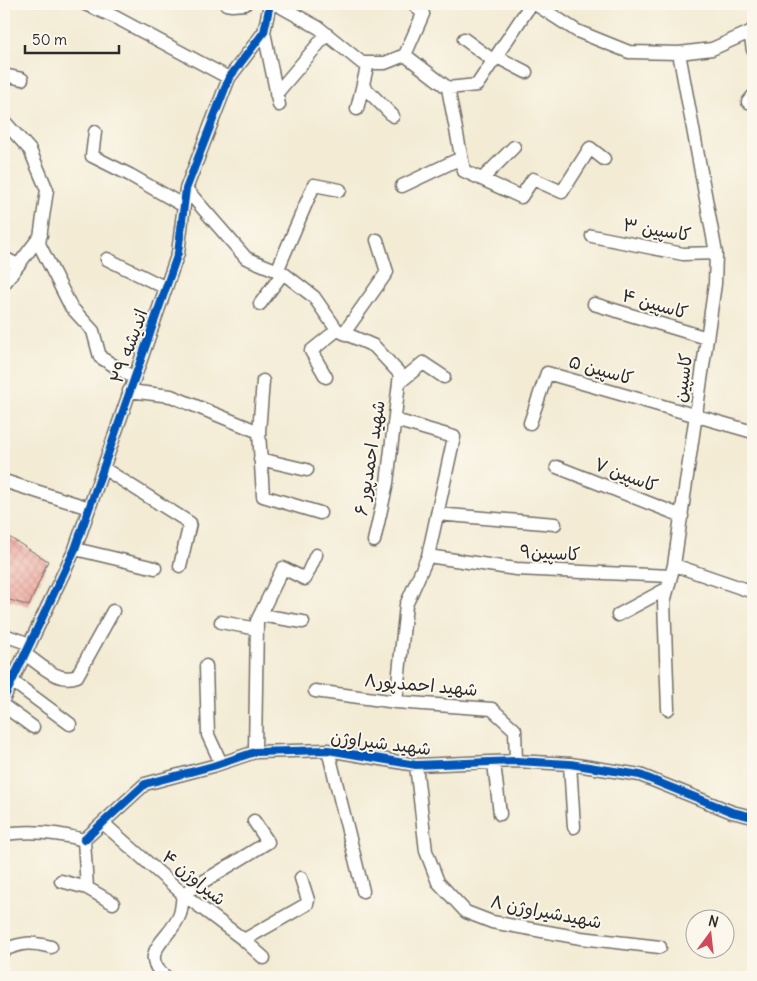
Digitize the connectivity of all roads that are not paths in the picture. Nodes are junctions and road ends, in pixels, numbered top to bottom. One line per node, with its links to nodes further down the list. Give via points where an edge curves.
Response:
1 (85, 4): 19 (street)
2 (226, 4): 3 (street)
3 (245, 4)
4 (270, 4): 9 (street, اندیشه ۲۹)
5 (276, 4): 10 (street)
6 (414, 4): 14 (street, via 423,14)
7 (533, 4): 13 (street, via 577,31 629,52); 15 (street)
8 (751, 30): 12 (street); 13 (street, via 712,49)
9 (264, 32): 10 (street, via 277,100); 19 (street, اندیشه ۲۹)
10 (326, 35): 16 (street, via 362,63)
11 (464, 39): 15 (street)
12 (753, 50)
13 (679, 53): 38 (street, کاسپین)
14 (405, 55): 16 (street, via 385,63); 22 (street)
15 (495, 59): 17 (street); 22 (street, via 477,85)
16 (368, 63): 21 (street)
17 (526, 72)
18 (4, 75): 20 (street)
19 (229, 78): 32 (street, اندیشه ۲۹)
20 (22, 79)
21 (362, 86): 23 (street); 24 (street)
22 (448, 88): 28 (street)
23 (358, 109)
24 (393, 116)
25 (4, 121): 36 (street, via 30,150 47,190)
26 (95, 132): 34 (street, via 92,156)
27 (514, 147): 30 (street)
28 (461, 158): 30 (street, via 464,171); 31 (street)
29 (604, 159): 30 (street, via 590,148 562,192 533,179 521,197)
30 (482, 179)
31 (402, 186)
32 (186, 189): 34 (street, اندیشه ۲۹); 42 (street, via 246,258)
33 (340, 190): 42 (street, via 314,185)
34 (184, 206): 44 (street, اندیشه ۲۹, via 178,253)
35 (592, 236): 38 (street, کاسپین ۳, via 683,254)
36 (40, 240): 41 (street); 51 (street, via 71,307 93,331 100,357)
37 (377, 240): 47 (street, via 387,272)
38 (716, 253): 48 (street, کاسپین)
39 (4, 258): 41 (street)
40 (107, 259): 44 (street)
41 (18, 265): 43 (street)
42 (280, 272): 45 (street); 47 (street, via 314,297)
43 (4, 284)
44 (166, 288): 51 (street, اندیشه ۲۹)
45 (260, 304)
46 (594, 304): 48 (street, کاسپین ۴)
47 (341, 332): 49 (street, via 311,351); 53 (street, via 374,346 400,374)
48 (707, 338): 55 (street, کاسپین)
49 (326, 377)
50 (444, 377): 53 (street, via 423,363)
51 (134, 378): 54 (street, اندیشه ۲۹)
52 (264, 381): 58 (street)
53 (400, 382): 56 (street, شهید احمدپور ۶)
54 (129, 391): 58 (street, via 171,396); 62 (street, اندیشه ۲۹)
55 (696, 415): 57 (street, کاسپین ۵, via 547,373); 59 (street); 68 (street, کاسپین)
56 (395, 420): 67 (street, via 454,437); 70 (street, شهید احمدپور ۶, via 387,483)
57 (530, 423)
58 (259, 432): 60 (street)
59 (753, 432)
60 (260, 459): 63 (street); 66 (street, via 263,496)
61 (557, 467): 68 (street, کاسپین ۷)
62 (103, 468): 65 (street, اندیشه ۲۹); 74 (street, via 190,523)
63 (307, 470)
64 (4, 480): 65 (street)
65 (89, 508): 71 (street, اندیشه ۲۹)
66 (320, 513)
67 (437, 514): 69 (street); 73 (street)
68 (682, 516): 76 (street, کاسپین)
69 (555, 524)
70 (374, 540)
71 (75, 549): 75 (street); 85 (street, اندیشه ۲۹)
72 (316, 555): 79 (street, via 305,579 283,568)
73 (428, 556): 76 (street, کاسپین۹, via 516,569); 90 (street, via 406,605)
74 (180, 566)
75 (155, 568)
76 (671, 576): 77 (street, کاسپین۹); 80 (street); 92 (street, کاسپین, via 664,602)
77 (753, 592)
78 (112, 611): 85 (street, via 77,676 60,678)
79 (260, 615): 82 (street); 83 (street)
80 (618, 615)
81 (221, 622): 83 (street)
82 (303, 622)
83 (257, 629): 96 (street)
84 (4, 635): 85 (street)
85 (27, 649): 87 (street, اندیشه ۲۹)
86 (206, 666): 98 (street, via 208,736)
87 (12, 681): 89 (street, اندیشه ۲۹); 93 (street)
88 (315, 691): 90 (street, شهید احمدپور۸)
89 (4, 698)
90 (396, 702): 97 (street, شهید احمدپور۸, via 492,709 515,730)
91 (4, 706): 94 (street)
92 (668, 709)
93 (70, 724)
94 (33, 727)
95 (328, 750): 96 (street, شهید شیراوژن); 101 (street, شهید شیراوژن); 112 (street)
96 (255, 752): 98 (street, شهید شیراوژن)
97 (516, 761): 99 (street, شهید شیراوژن); 100 (street, شهید شیراوژن)
98 (221, 763): 105 (street, شهید شیراوژن, via 145,784)
99 (494, 763): 101 (street, شهید شیراوژن); 102 (street)
100 (570, 764): 103 (street, شهید شیراوژن, via 640,775 732,812); 106 (street)
101 (416, 766): 117 (street, شهیدشیراوژن ۸, via 426,851 438,882 466,912 492,922 581,938)
102 (500, 814)
103 (753, 817)
104 (254, 821): 113 (street, via 268,842)
105 (103, 823): 108 (street, شهید شیراوژن); 113 (street, شیراوژن ۴)
106 (574, 827)
107 (4, 834): 108 (street, via 23,831 62,833)
108 (84, 840): 111 (street)
109 (301, 878): 115 (street, via 307,904)
110 (61, 881): 111 (street)
111 (88, 888): 114 (street)
112 (363, 891)
113 (183, 894): 115 (street, شیراوژن ۴); 120 (street, via 180,915 154,952 153,962)
114 (113, 903)
115 (244, 940): 119 (street, شیراوژن ۴)
116 (51, 947): 118 (street, via 31,942)
117 (660, 947)
118 (4, 950)
119 (264, 958)
120 (166, 977)

